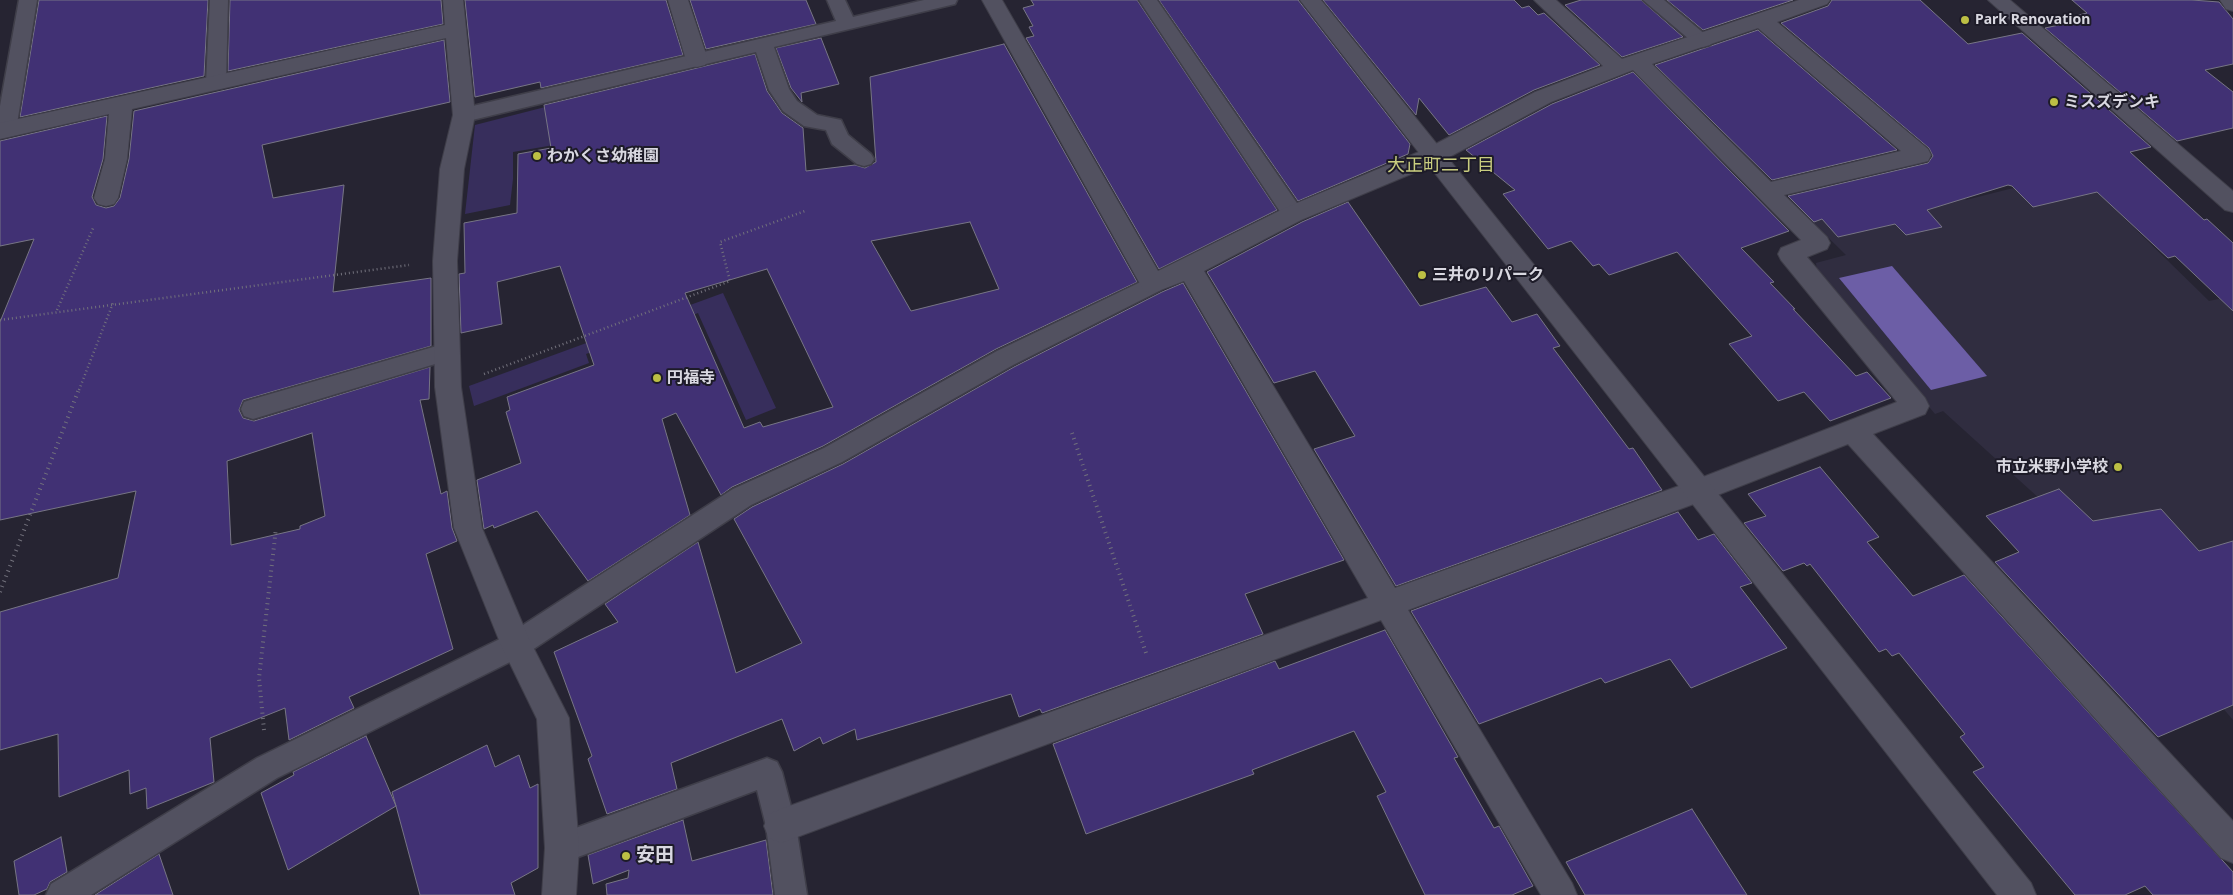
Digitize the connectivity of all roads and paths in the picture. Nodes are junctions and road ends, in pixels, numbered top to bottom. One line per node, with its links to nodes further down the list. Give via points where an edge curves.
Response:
1 (28, 0): 26 (lane)
2 (219, 0): 23 (lane)
3 (453, 0): 18 (street)
4 (678, 0): 21 (street)
5 (836, 0): 17 (lane)
6 (948, 0): 17 (lane)
7 (992, 0): 36 (street)
8 (1148, 0): 33 (lane)
9 (1310, 0): 27 (street)
10 (1544, 0): 22 (street)
11 (1652, 0): 19 (lane)
12 (1820, 0): 16 (street)
13 (1998, 0): 31 (street)
14 (2230, 0): 15 (street)
15 (2233, 5)
16 (1763, 21): 19 (street); 29 (street, via 1920,155)
17 (847, 24): 20 (lane)
18 (456, 29): 23 (street); 25 (street)
19 (1703, 41): 22 (street)
20 (763, 44): 21 (lane); 28 (lane, via 779,90 790,106 811,121 834,125 839,139)
21 (697, 60): 25 (lane)
22 (1628, 65): 27 (street, via 1543,97); 29 (street)
23 (216, 83): 24 (street)
24 (120, 104): 26 (street); 30 (street, via 116,158)
25 (464, 115): 34 (street, via 452,169)
26 (3, 131)
27 (1434, 154): 33 (street); 45 (street)
28 (864, 160)
29 (1767, 191): 43 (street, via 1818,243 1790,254 1916,406)
30 (106, 198): 38 (path)
31 (2233, 204)
32 (805, 211): 41 (path, via 720,242 730,282)
33 (1293, 214): 35 (street)
34 (445, 261): 37 (path); 40 (street)
35 (1189, 268): 36 (street); 48 (street)
36 (1153, 284): 49 (lane, via 1005,358 833,455 742,497)
37 (113, 303): 38 (path); 47 (path)
38 (57, 310): 39 (path)
39 (0, 320)
40 (447, 352): 41 (street); 42 (lane)
41 (448, 387): 49 (street, via 468,528)
42 (253, 410)
43 (1852, 430): 45 (street); 53 (street)
44 (1072, 433): 50 (path)
45 (1700, 490): 48 (street); 59 (street)
46 (276, 528): 51 (path, via 259,678)
47 (0, 592)
48 (1387, 604): 50 (street); 58 (street)
49 (516, 645): 51 (lane); 54 (street, via 553,718)
50 (1158, 688): 52 (street)
51 (267, 768): 55 (lane)
52 (781, 826): 54 (lane, via 767,772); 57 (lane)
53 (2233, 846)
54 (562, 848): 56 (street)
55 (62, 895)
56 (559, 895)
57 (791, 895)
58 (1560, 895)
59 (2019, 895)

